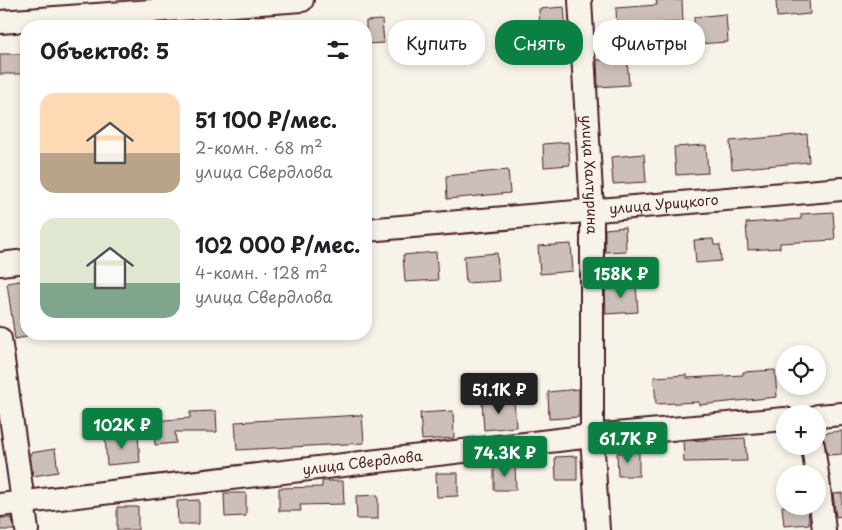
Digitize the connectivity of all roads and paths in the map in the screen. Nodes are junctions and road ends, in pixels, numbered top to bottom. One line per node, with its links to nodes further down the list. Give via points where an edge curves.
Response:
1 (302, 0): 3 (street)
2 (580, 0): 6 (street, улица Халтурина)
3 (174, 4): 4 (street)
4 (0, 22)
5 (842, 188): 6 (street, улица Урицкого)
6 (592, 210): 7 (street, улица Урицкого); 14 (street, улица Халтурина)
7 (372, 229)
8 (20, 262): 9 (street)
9 (0, 264)
10 (0, 339): 15 (street)
11 (842, 414): 12 (street)
12 (826, 415)
13 (776, 420): 14 (street, улица Свердлова)
14 (592, 436): 15 (street, улица Свердлова); 19 (street, улица Халтурина)
15 (23, 502): 16 (street, улица Свердлова); 18 (street)
16 (0, 505)
17 (822, 515): 20 (street)
18 (26, 530)
19 (598, 530)
20 (824, 530)

